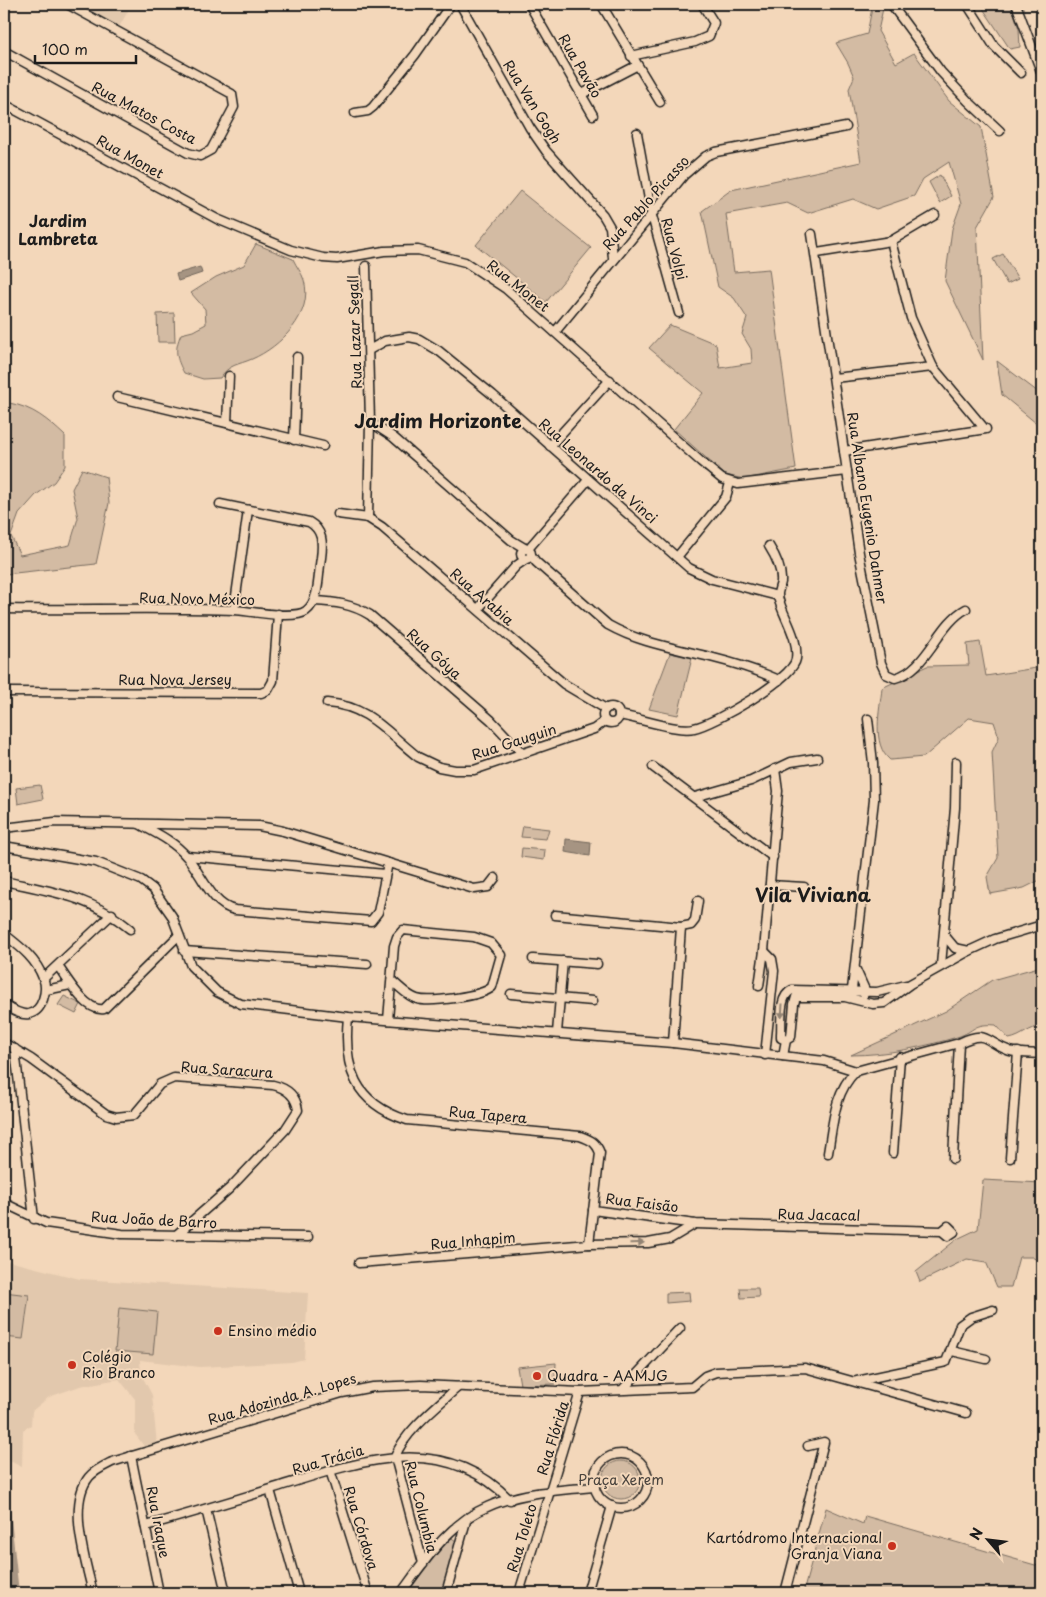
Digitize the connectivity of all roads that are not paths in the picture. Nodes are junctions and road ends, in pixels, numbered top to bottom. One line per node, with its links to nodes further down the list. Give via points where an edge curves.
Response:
1 (67, 4): 10 (street, Rua Matos Costa, via 232,94 234,107 211,150 200,156 188,153)
2 (451, 4): 18 (street, via 373,107 368,112)
3 (460, 4): 28 (street, Rua Van Gogh, via 530,128 546,151 603,215 610,227)
4 (529, 4): 15 (street, Rua Pavão)
5 (601, 4): 11 (street)
6 (702, 4): 11 (street, via 711,16 714,28 709,36)
7 (891, 4): 21 (street, via 941,72)
8 (967, 4): 13 (street, via 994,46)
9 (1016, 4): 14 (street)
10 (4, 51)
11 (630, 56): 12 (street)
12 (636, 66): 15 (street); 16 (street)
13 (1020, 73)
14 (1042, 74)
15 (582, 94): 19 (street, Rua Pavão)
16 (660, 102)
17 (4, 104): 31 (street, Rua Monet, via 217,219 292,250 337,259 384,251 418,250 465,262 506,289)
18 (355, 113)
19 (593, 115)
20 (846, 127): 24 (street, Rua Pablo Picasso, via 706,156 684,175)
21 (1000, 131)
22 (637, 133): 24 (street, Rua Volpi)
23 (935, 215): 26 (street)
24 (652, 216): 28 (street, Rua Pablo Picasso); 30 (street, Rua Volpi)
25 (812, 234): 27 (street, Rua Albano Eugenio Dahmer)
26 (891, 241): 27 (street); 36 (street, via 911,318)
27 (817, 253): 38 (street, Rua Albano Eugenio Dahmer)
28 (613, 258): 31 (street, Rua Pablo Picasso)
29 (366, 266): 32 (street, Rua Lazar Segall)
30 (679, 313)
31 (555, 332): 39 (street, Rua Monet)
32 (369, 334): 33 (street, Rua Leonardo da Vinci); 34 (street, Rua Lazar Segall)
33 (386, 341): 34 (street, Rua Leonardo da Vinci); 47 (street, Rua Leonardo da Vinci, via 409,338 428,344 493,395)
34 (369, 350): 41 (street, Rua Lazar Segall)
35 (296, 357): 45 (street)
36 (934, 367): 38 (street); 48 (street, via 986,429)
37 (229, 376): 42 (street)
38 (834, 378): 48 (street, Rua Albano Eugenio Dahmer)
39 (610, 380): 47 (street); 51 (street, Rua Monet, via 700,461)
40 (117, 397): 42 (street)
41 (370, 422): 43 (street); 44 (street, Rua Lazar Segall)
42 (227, 423): 45 (street)
43 (385, 433): 44 (street); 57 (street)
44 (370, 436): 55 (street, Rua Lazar Segall)
45 (294, 440): 46 (street)
46 (323, 446)
47 (550, 446): 50 (street, Rua Leonardo da Vinci)
48 (844, 451): 49 (street, Rua Albano Eugenio Dahmer)
49 (847, 471): 51 (street); 61 (street, Rua Albano Eugenio Dahmer, via 867,591 886,674 895,678 913,668 948,622)
50 (588, 480): 57 (street); 58 (street, Rua Leonardo da Vinci)
51 (730, 483): 58 (street, via 726,497)
52 (220, 504): 53 (street)
53 (248, 510): 60 (street, via 309,522 320,532 323,540); 64 (street)
54 (338, 514): 55 (street, Rua Arabia)
55 (368, 518): 63 (street, Rua Arabia, via 399,540)
56 (770, 546): 59 (street, via 781,576)
57 (526, 554): 63 (street); 66 (street, via 608,625 627,635 712,657)
58 (677, 558): 59 (street, Rua Leonardo da Vinci, via 712,580)
59 (778, 596): 66 (street, via 796,650 794,665)
60 (314, 601): 65 (street, Rua Novo México, via 304,612); 73 (street, Rua Góya, via 346,604 370,615 491,720)
61 (966, 608)
62 (4, 609): 64 (street, Rua Novo México)
63 (478, 609): 69 (street, Rua Arabia, via 564,684)
64 (234, 610): 65 (street, Rua Novo México)
65 (278, 614): 67 (street, Rua Nova Jersey, via 273,681 261,694)
66 (779, 680): 70 (street, Rua Arabia, via 725,715 694,728)
67 (4, 692)
68 (327, 703): 73 (street, Rua Gauguin, via 343,704 362,711 418,757 440,767 474,770)
69 (606, 709): 70 (street, Rua Arabia, via 614,708); 72 (street)
70 (619, 716): 72 (street, via 614,722)
71 (868, 719): 108 (street, via 874,800)
72 (605, 721): 73 (street, Rua Gauguin, via 594,729)
73 (522, 753)
74 (817, 758): 77 (street, via 799,759)
75 (956, 762): 98 (street)
76 (653, 767): 78 (street)
77 (775, 769): 78 (street, via 752,781); 83 (street, via 778,791)
78 (695, 797): 83 (street)
79 (138, 824): 80 (street, via 55,822); 82 (street, via 163,837); 84 (street, via 259,826)
80 (4, 828)
81 (4, 846): 97 (street, via 96,862 141,880 163,902)
82 (187, 856): 85 (street); 85 (street, via 221,903 229,909 338,919 371,921 378,912)
83 (772, 857): 88 (street)
84 (388, 863): 85 (street); 86 (street, via 474,889 488,887)
85 (385, 874)
86 (495, 878)
87 (4, 881): 91 (street, via 77,898)
88 (770, 885): 89 (street); 100 (street)
89 (804, 887)
90 (698, 900): 94 (street, via 695,920 691,925)
91 (112, 914): 95 (street); 106 (street)
92 (555, 915): 94 (street)
93 (1042, 925): 101 (street, via 995,939)
94 (681, 927): 130 (street)
95 (130, 929)
96 (4, 934): 109 (street, via 34,961)
97 (179, 935): 99 (street); 112 (street, via 104,1009 92,1007)
98 (945, 936): 101 (street, via 955,948); 107 (street)
99 (184, 951): 104 (street); 124 (street, via 191,966 208,984 241,1004)
100 (764, 951): 113 (street); 136 (street, via 772,959 774,971)
101 (969, 951): 107 (street)
102 (534, 959): 103 (street)
103 (563, 961): 105 (street); 119 (street)
104 (366, 964)
105 (597, 964)
106 (58, 966): 109 (street); 112 (street)
107 (941, 966): 111 (street)
108 (856, 970): 115 (street); 118 (street)
109 (44, 978): 114 (street)
110 (392, 981): 110 (street, via 418,1000 466,997 492,987 501,955 491,943 474,937 403,930 394,946); 125 (street)
111 (910, 984): 116 (street); 122 (street)
112 (70, 985): 114 (street)
113 (758, 986)
114 (46, 990): 123 (street, via 37,1009 30,1014 21,1014)
115 (865, 990): 116 (street); 118 (street); 120 (street)
116 (888, 990): 122 (street)
117 (511, 994): 119 (street)
118 (851, 994): 120 (street); 126 (street, one-way to 126, via 792,990 786,993); 127 (street, via 796,997)
119 (559, 998): 121 (street); 128 (street)
120 (861, 1000): 122 (street)
121 (593, 1001)
122 (884, 1003)
123 (4, 1005)
124 (348, 1017): 125 (street); 145 (street, Rua Tapera, via 345,1046 350,1068 360,1089 387,1114 407,1120 580,1136 591,1140 600,1153)
125 (388, 1020): 128 (street)
126 (781, 1030): 127 (street); 129 (street, via 781,1038)
127 (792, 1030): 129 (street)
128 (557, 1033): 130 (street)
129 (786, 1040): 137 (street)
130 (673, 1043): 136 (street)
131 (959, 1043): 134 (street, via 981,1036); 138 (street); 143 (street)
132 (4, 1044): 133 (street, Rua Saracura)
133 (16, 1049): 146 (street); 149 (street, Rua Saracura, via 116,1118 134,1115 160,1084 174,1078 273,1085 293,1095 298,1110 285,1130 230,1188)
134 (1018, 1052): 135 (street); 142 (street)
135 (1042, 1054)
136 (765, 1055): 137 (street)
137 (783, 1056): 139 (street, via 828,1062)
138 (900, 1057): 139 (street); 141 (street)
139 (856, 1071): 140 (street, via 846,1081 838,1100)
140 (828, 1153)
141 (893, 1153)
142 (1010, 1158)
143 (953, 1159)
144 (4, 1203): 146 (street, Rua João de Barro)
145 (593, 1210): 147 (street, Rua Faisão); 151 (street, Rua Tapera)
146 (34, 1219): 149 (street, Rua João de Barro, via 60,1227)
147 (695, 1224): 148 (street, Rua Jacacal); 151 (street, Rua Faisão, one-way to 147, via 659,1242)
148 (942, 1231)
149 (175, 1236): 150 (street, Rua João de Barro)
150 (308, 1237)
151 (589, 1244): 152 (street, Rua Inhapim)
152 (360, 1263)
153 (993, 1310): 155 (street, via 971,1317 960,1325)
154 (680, 1328): 159 (street)
155 (952, 1351): 156 (street); 157 (street, via 946,1362 940,1365)
156 (986, 1359)
157 (856, 1381): 159 (street, Rua Adozinda A. Lopes, via 805,1368 716,1372 692,1387); 161 (street, Rua Adozinda A. Lopes)
158 (458, 1387): 160 (street, Rua Adozinda A. Lopes); 163 (street, Rua Adozinda A. Lopes, via 389,1385 342,1393); 164 (street, via 426,1417)
159 (624, 1388): 160 (street, Rua Adozinda A. Lopes)
160 (580, 1392): 168 (street, Rua Flórida)
161 (966, 1413)
162 (808, 1446): 184 (street, via 824,1442)
163 (132, 1456): 173 (street, Rua Iraque); 175 (street, Rua Adozinda A. Lopes, via 112,1462 90,1476 80,1496 80,1526)
164 (395, 1457): 165 (street, Rua Trácia); 169 (street, Rua Trácia, via 434,1460 469,1468 489,1480); 174 (street, Rua Columbia)
165 (330, 1470): 167 (street, Rua Trácia); 179 (street, Rua Córdova)
166 (595, 1487): 168 (street); 170 (street, via 604,1502); 170 (street, via 597,1469 609,1456 626,1454 642,1463 648,1479 643,1496 629,1506)
167 (270, 1490): 171 (street, Rua Trácia); 178 (street)
168 (549, 1491): 169 (street); 182 (street, Rua Toleto)
169 (510, 1500): 172 (street, via 485,1508)
170 (612, 1506): 183 (street)
171 (206, 1509): 173 (street, Rua Trácia); 177 (street)
172 (467, 1519): 174 (street); 181 (street)
173 (146, 1526): 176 (street, Rua Iraque)
174 (422, 1563): 180 (street)
175 (93, 1593)
176 (159, 1593)
177 (226, 1593)
178 (299, 1593)
179 (368, 1593)
180 (402, 1593)
181 (446, 1593)
182 (518, 1593)
183 (587, 1593)
184 (785, 1593)

